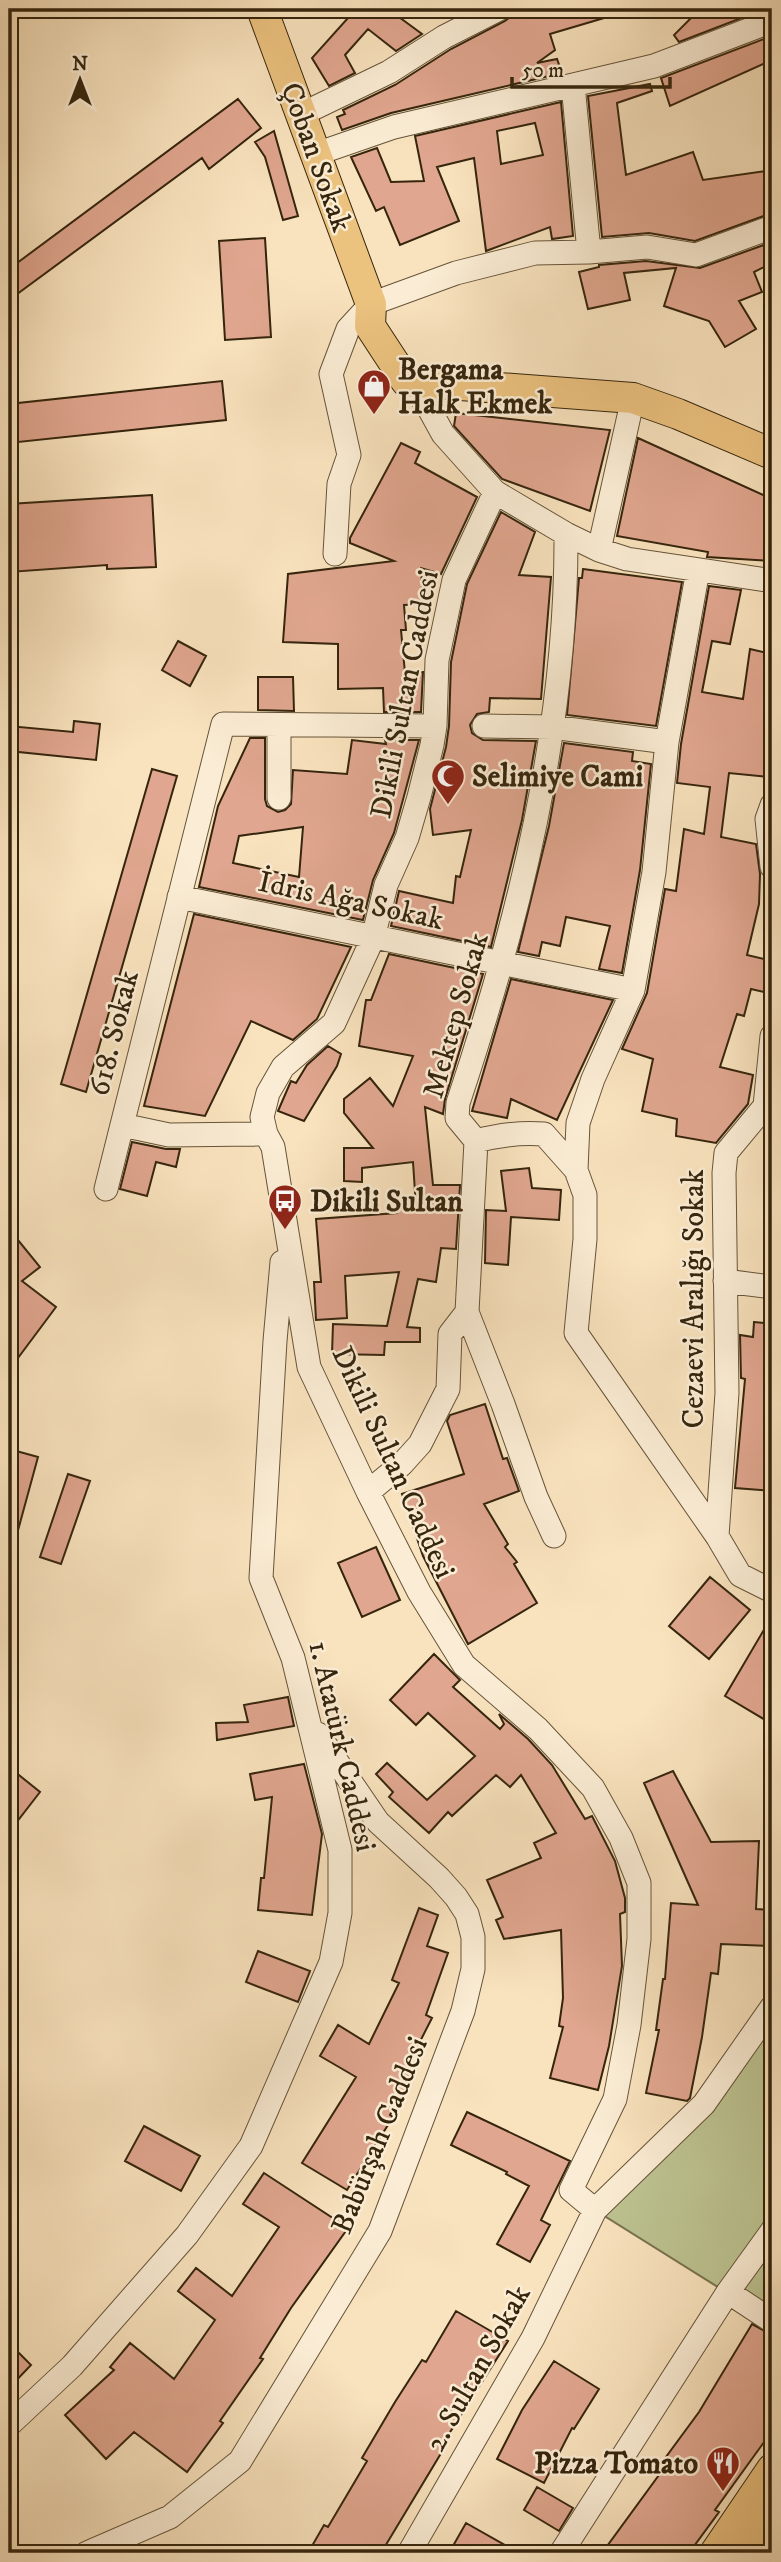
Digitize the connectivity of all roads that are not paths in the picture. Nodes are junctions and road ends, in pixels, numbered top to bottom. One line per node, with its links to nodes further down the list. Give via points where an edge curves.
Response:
1 (262, 9): 5 (main road, Çoban Sokak)
2 (499, 9): 5 (street)
3 (772, 21): 4 (street, via 654,66)
4 (573, 85): 6 (street, via 394,127); 8 (street)
5 (302, 114): 6 (main road, Çoban Sokak)
6 (316, 154): 9 (main road, Çoban Sokak)
7 (772, 227): 8 (street, via 696,255 647,247)
8 (589, 252): 9 (street, via 535,253 456,273)
9 (370, 304): 10 (main road, Çoban Sokak, via 370,326); 16 (street, via 348,329 331,374 349,455 339,484)
10 (406, 381): 11 (main road); 13 (street, via 426,402 443,434)
11 (633, 398): 12 (main road); 15 (street)
12 (772, 454)
13 (495, 492): 14 (street); 20 (street, Dikili Sultan Caddesi, via 454,580 437,660)
14 (566, 534): 15 (street); 22 (street, Mektep Sokak, via 566,590)
15 (599, 550): 17 (street)
16 (335, 554)
17 (698, 570): 18 (street); 23 (street)
18 (772, 579)
19 (279, 725): 20 (street); 24 (street); 27 (street, 618. Sokak, via 223,724)
20 (435, 726): 28 (street, Dikili Sultan Caddesi, via 419,797 386,885)
21 (484, 726): 22 (street)
22 (552, 727): 23 (street); 29 (street, Mektep Sokak, via 531,850)
23 (667, 742): 30 (street, via 654,872)
24 (279, 798)
25 (772, 805): 26 (street, via 767,819)
26 (772, 867)
27 (179, 897): 28 (street, İdris Ağa Sokak); 32 (street, 618. Sokak)
28 (373, 938): 29 (street, İdris Ağa Sokak); 33 (street, Dikili Sultan Caddesi, via 334,1023 284,1067 268,1093 262,1117)
29 (502, 963): 30 (street, İdris Ağa Sokak); 34 (street, Mektep Sokak, via 458,1103 457,1118)
30 (633, 990): 35 (street, via 578,1123)
31 (772, 1036): 38 (street, Cezaevi Aralığı Sokak, via 765,1106 726,1153)
32 (122, 1125): 33 (street, 618. Sokak, via 169,1135); 36 (street)
33 (266, 1134): 37 (street, Dikili Sultan Caddesi, via 273,1147)
34 (476, 1141): 35 (street, via 524,1132 544,1134); 40 (street)
35 (576, 1170): 43 (street, via 585,1195 586,1239 576,1333)
36 (106, 1189)
37 (285, 1230): 41 (street, Dikili Sultan Caddesi, via 309,1367); 45 (street, 1. Atatürk Caddesi, via 261,1578 293,1658)
38 (725, 1281): 39 (street); 43 (street, Cezaevi Aralığı Sokak, via 727,1393)
39 (772, 1287)
40 (467, 1312): 41 (street, via 450,1334 448,1389 420,1444); 42 (street)
41 (368, 1492): 47 (street, Dikili Sultan Caddesi, via 419,1592 464,1665 538,1729 593,1788 639,1883 639,1939 615,2099 571,2190)
42 (554, 1536)
43 (717, 1536): 44 (street, via 740,1575)
44 (772, 1591)
45 (309, 1721): 51 (street, 1. Atatürk Caddesi, via 340,1850 340,1913 331,1962 306,2023 251,2146 187,2235 72,2366); 54 (street, Babürşah Caddesi, via 379,1822 439,1878 467,1914 474,1937 473,1969 463,2011 380,2231 240,2461 170,2516)
46 (772, 2007): 47 (street, 2. Sultan Sokak, via 704,2104)
47 (595, 2210): 55 (street, 2. Sultan Sokak, via 533,2338)
48 (772, 2231): 49 (street)
49 (728, 2291): 50 (street); 56 (street)
50 (772, 2321)
51 (9, 2425)
52 (772, 2469): 57 (main road)
53 (772, 2512): 58 (main road)
54 (87, 2553)
55 (409, 2553)
56 (561, 2553)
57 (715, 2553)
58 (746, 2553)

